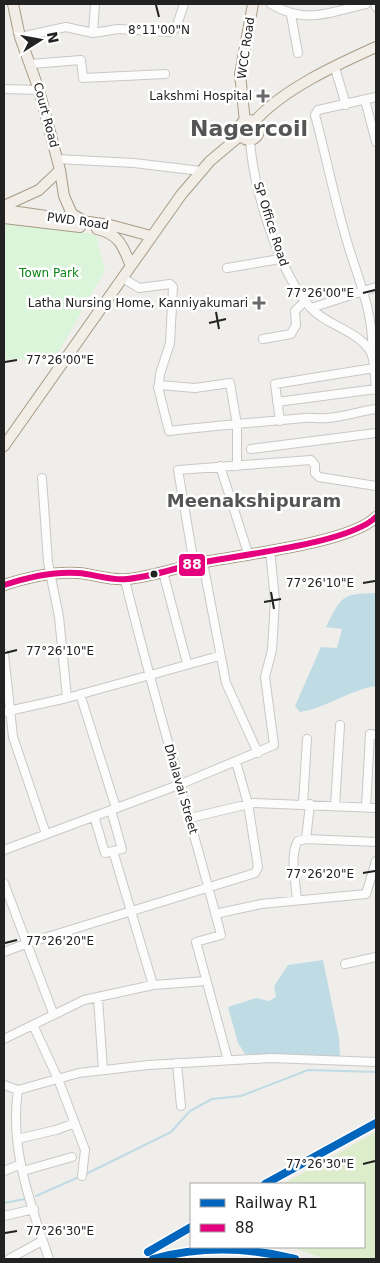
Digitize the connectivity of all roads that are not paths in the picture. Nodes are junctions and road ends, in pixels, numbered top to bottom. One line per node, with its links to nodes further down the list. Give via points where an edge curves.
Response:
1 (13, 4): 9 (main road, Court Road)
2 (95, 4): 8 (street)
3 (184, 4): 8 (street, via 176,28 170,32 118,29)
4 (253, 4): 20 (main road, WCC Road, via 240,74)
5 (271, 4): 7 (street)
6 (366, 4): 7 (street, via 312,16)
7 (291, 14): 11 (street)
8 (93, 33): 9 (street, via 66,27)
9 (20, 38): 12 (main road, Court Road)
10 (376, 47): 13 (main road)
11 (298, 53)
12 (32, 64): 14 (street, via 81,60 83,78); 16 (main road, Court Road)
13 (335, 68): 19 (street); 20 (main road, via 302,85)
14 (165, 74)
15 (4, 89): 16 (street)
16 (39, 90): 23 (main road, Court Road)
17 (376, 97): 18 (street)
18 (365, 100): 19 (street); 22 (street)
19 (346, 105): 36 (street, via 318,110 316,115 346,238)
20 (250, 122): 21 (main road, via 240,126); 21 (main road, via 258,127 258,134)
21 (245, 138): 25 (main road); 31 (street, SP Office Road)
22 (376, 142)
23 (57, 159): 24 (main road, Court Road); 25 (street)
24 (60, 170): 26 (main road, via 39,190); 29 (main road, Court Road, via 67,204 72,214)
25 (200, 171): 30 (main road)
26 (4, 206)
27 (4, 210): 29 (main road, PWD Road)
28 (4, 218): 32 (main road, PWD Road, via 107,231 121,241)
29 (84, 221): 30 (main road, PWD Road)
30 (151, 236): 32 (main road)
31 (280, 259): 33 (street); 37 (street, SP Office Road)
32 (131, 266): 34 (main road)
33 (227, 268)
34 (124, 278): 43 (street, via 139,288 170,284 173,287 170,343); 50 (main road)
35 (376, 287): 36 (street)
36 (364, 291): 38 (street); 39 (street)
37 (305, 300): 38 (street, SP Office Road); 40 (street, via 295,311 296,326 291,334)
38 (311, 308): 41 (street, SP Office Road, via 320,317 364,343)
39 (374, 336): 41 (street)
40 (262, 339)
41 (372, 356): 42 (street)
42 (374, 368): 44 (street); 45 (street, via 275,384)
43 (159, 385): 48 (street, via 195,388 229,383); 48 (street, via 169,431)
44 (376, 389): 45 (street)
45 (276, 402): 47 (street)
46 (376, 409): 47 (street, via 327,418)
47 (280, 421): 48 (street)
48 (237, 425): 53 (street)
49 (376, 433): 51 (street)
50 (4, 446)
51 (251, 449)
52 (220, 466): 53 (street); 58 (street); 59 (street, via 178,470)
53 (237, 466): 55 (street, via 311,460 319,477)
54 (42, 478): 61 (street)
55 (376, 486)
56 (376, 517): 57 (main road, via 368,525 342,535)
57 (270, 550): 58 (main road); 74 (street, via 275,600 272,650 265,677 275,742 271,748)
58 (248, 553): 59 (main road)
59 (198, 563): 60 (main road); 65 (street)
60 (163, 572): 62 (main road); 66 (street)
61 (51, 573): 62 (main road, via 78,573); 63 (main road); 69 (street)
62 (125, 580): 67 (street, Dhalavai Street)
63 (4, 585)
64 (4, 654): 70 (street)
65 (219, 656): 66 (street); 74 (street, via 226,683)
66 (188, 663): 67 (street)
67 (148, 674): 68 (street); 77 (street, Dhalavai Street)
68 (80, 694): 69 (street); 83 (street)
69 (67, 698): 70 (street)
70 (7, 711): 86 (street)
71 (340, 725): 80 (street)
72 (376, 735): 76 (street, via 370,734)
73 (307, 740): 79 (street)
74 (258, 753): 75 (street)
75 (236, 762): 77 (street); 78 (street)
76 (372, 766): 81 (street)
77 (181, 784): 83 (street); 85 (street, Dhalavai Street)
78 (248, 804): 79 (street); 85 (street); 93 (street, via 257,871)
79 (307, 804): 80 (street); 87 (street)
80 (335, 806): 81 (street)
81 (366, 807): 82 (street)
82 (376, 808)
83 (113, 809): 84 (street); 90 (street, via 122,848)
84 (94, 816): 86 (street); 90 (street, via 105,854)
85 (190, 818): 93 (street, Dhalavai Street)
86 (46, 834): 89 (street)
87 (306, 839): 88 (street); 94 (street, via 295,846)
88 (376, 842)
89 (4, 850)
90 (113, 851): 95 (street)
91 (376, 861): 94 (street, via 366,894)
92 (4, 883): 97 (street)
93 (207, 887): 95 (street); 96 (street, Dhalavai Street)
94 (297, 900): 96 (street)
95 (131, 911): 97 (street); 102 (street)
96 (215, 914): 101 (street, Dhalavai Street, via 221,935 196,942)
97 (28, 943): 98 (street); 104 (street)
98 (4, 952)
99 (376, 958): 100 (street)
100 (345, 964)
101 (206, 981): 102 (street); 107 (street)
102 (152, 985): 103 (street)
103 (98, 998): 104 (street, via 84,1000); 110 (street)
104 (53, 1013): 105 (street)
105 (32, 1025): 106 (street); 111 (street)
106 (4, 1039)
107 (228, 1060): 108 (street, via 271,1058); 109 (street)
108 (376, 1062)
109 (177, 1063): 110 (street); 114 (street)
110 (103, 1070): 111 (street)
111 (58, 1079): 113 (street); 115 (street)
112 (4, 1085): 113 (street)
113 (18, 1090): 116 (street, via 15,1112)
114 (181, 1106)
115 (75, 1123): 116 (street); 120 (street, via 85,1150)
116 (17, 1139): 118 (street)
117 (72, 1157): 118 (street)
118 (22, 1168): 119 (street); 121 (street)
119 (4, 1171)
120 (82, 1176)
121 (34, 1209): 122 (street); 123 (street)
122 (4, 1216)
123 (42, 1241): 124 (street); 125 (street)
124 (9, 1259)
125 (49, 1259)

